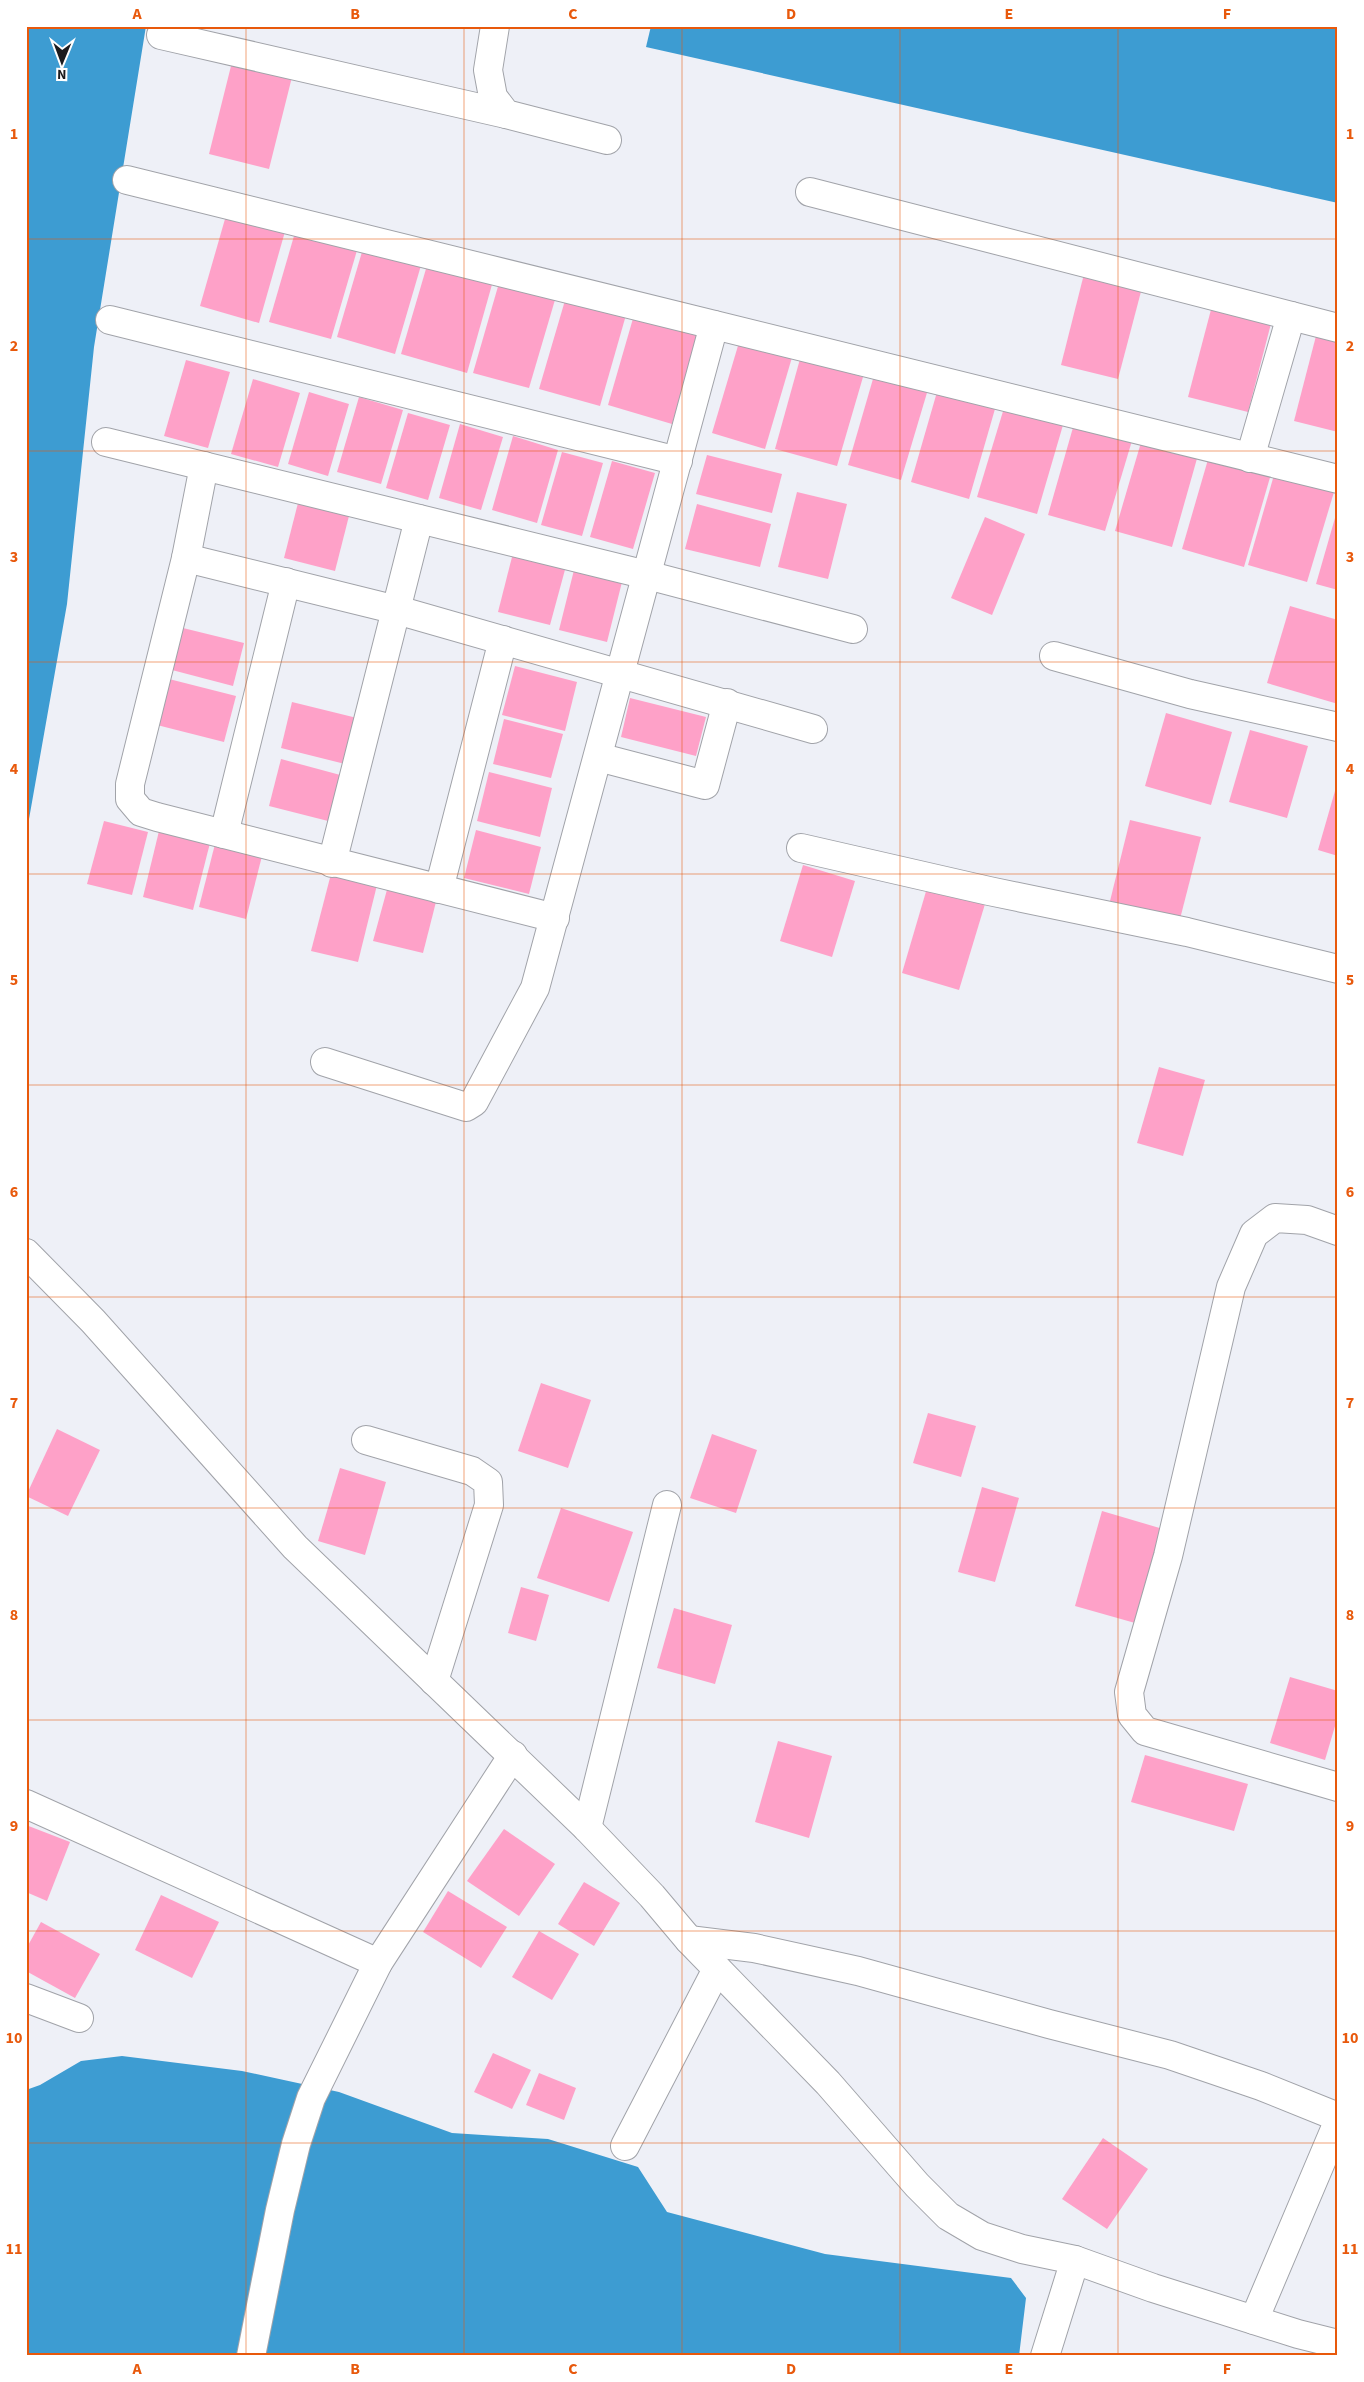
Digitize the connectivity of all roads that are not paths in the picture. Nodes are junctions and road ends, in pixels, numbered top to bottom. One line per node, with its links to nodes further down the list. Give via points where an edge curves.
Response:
1 (495, 26): 3 (street, via 488,70 493,97)
2 (161, 35): 3 (street)
3 (506, 114): 4 (street)
4 (607, 140)
5 (127, 180): 9 (street)
6 (810, 192): 7 (street)
7 (1291, 316): 10 (street); 12 (street)
8 (110, 320): 13 (street)
9 (714, 325): 12 (street); 13 (street)
10 (1338, 328)
11 (106, 442): 14 (street)
12 (1250, 458): 15 (street)
13 (678, 460): 18 (street)
14 (204, 466): 16 (street); 17 (street)
15 (1338, 479)
16 (420, 519): 18 (street); 20 (street)
17 (186, 558): 19 (street); 29 (street, via 130,784 130,799 142,812)
18 (647, 575): 21 (street); 24 (street)
19 (286, 582): 20 (street); 29 (street)
20 (397, 610): 22 (street); 31 (street)
21 (853, 629)
22 (503, 640): 24 (street); 32 (street)
23 (1054, 656): 26 (street, via 1190,694)
24 (621, 673): 25 (street); 28 (street)
25 (727, 703): 27 (street); 28 (street, via 705,785)
26 (1338, 728)
27 (813, 729)
28 (598, 757): 33 (street)
29 (224, 834): 31 (street)
30 (801, 848): 34 (street, via 1187,932)
31 (332, 863): 32 (street)
32 (439, 889): 33 (street)
33 (555, 918): 35 (street, via 535,988 474,1102 466,1107)
34 (1338, 969)
35 (325, 1062)
36 (1338, 1231): 42 (street, via 1307,1220 1275,1218 1254,1234 1231,1287 1168,1556 1129,1692 1132,1715 1145,1731)
37 (26, 1253): 40 (street, via 93,1321 295,1547)
38 (366, 1440): 40 (street, via 472,1471 488,1482 489,1505)
39 (667, 1504): 44 (street)
40 (434, 1681): 41 (street)
41 (512, 1755): 44 (street); 46 (street)
42 (1338, 1787)
43 (26, 1804): 46 (street)
44 (586, 1828): 45 (street, via 652,1896)
45 (689, 1940): 47 (street); 50 (street, via 754,1948 858,1971 1170,2055)
46 (378, 1963): 56 (street, via 311,2098 296,2144)
47 (717, 1969): 52 (street); 53 (street, via 828,2083 948,2216 982,2236 1022,2249)
48 (26, 1998): 49 (street)
49 (79, 2018)
50 (1338, 2117)
51 (1338, 2122): 54 (street)
52 (625, 2146)
53 (1075, 2260): 54 (street); 57 (street)
54 (1254, 2320): 55 (street)
55 (1338, 2344)
56 (251, 2356)
57 (1044, 2356)

